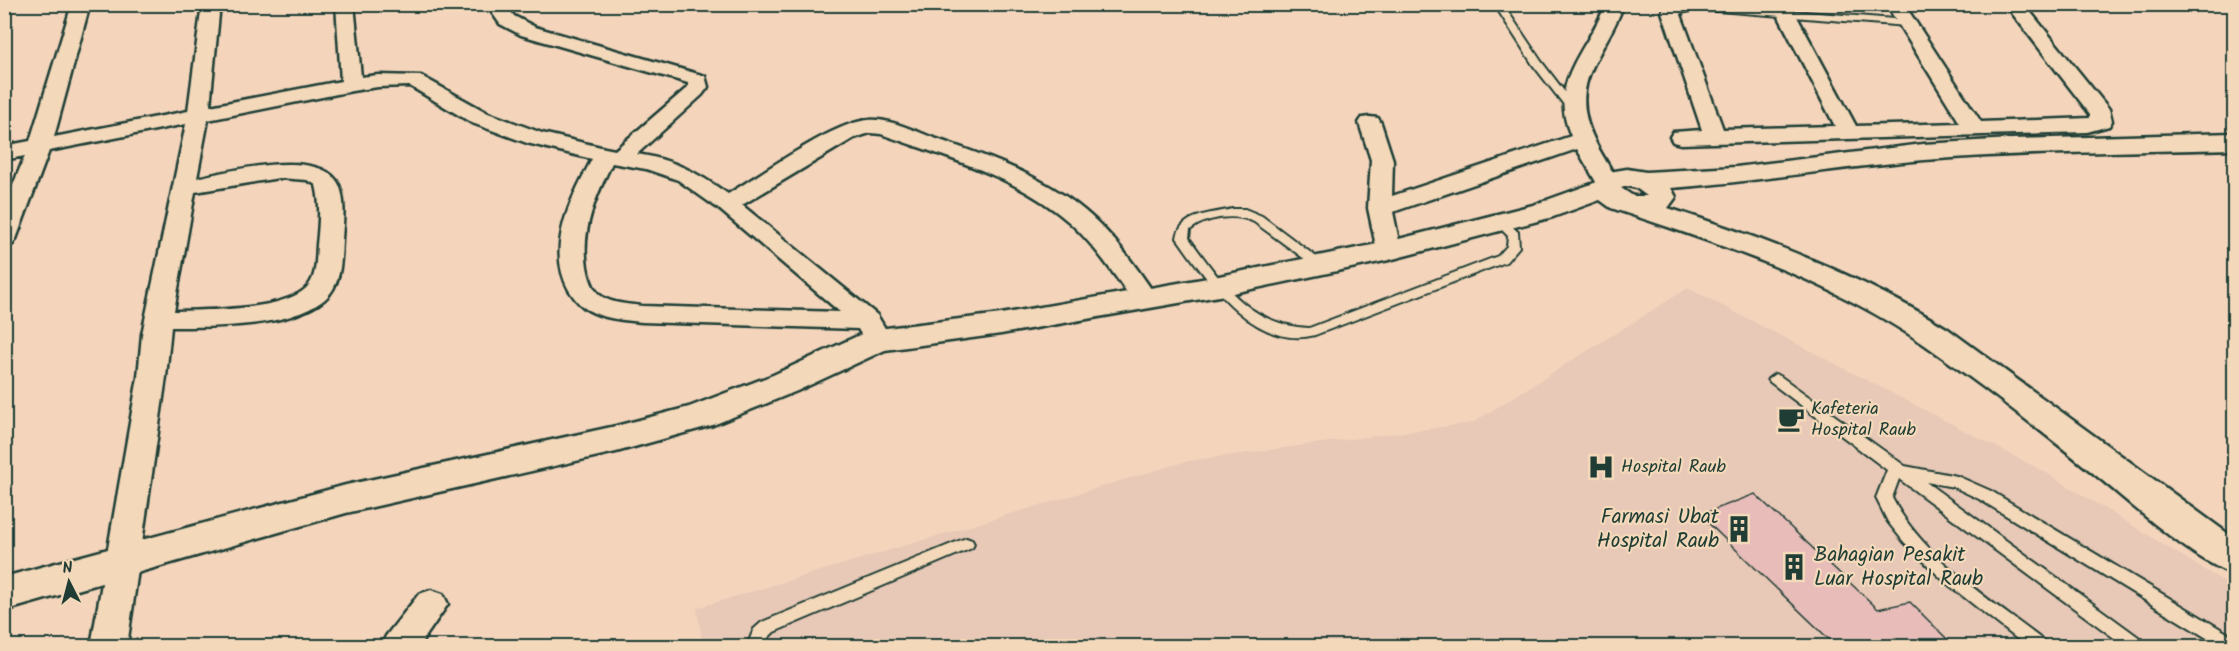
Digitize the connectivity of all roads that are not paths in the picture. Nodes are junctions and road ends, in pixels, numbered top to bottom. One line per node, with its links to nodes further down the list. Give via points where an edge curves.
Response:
1 (81, 4): 23 (street)
2 (211, 4): 14 (street)
3 (345, 4): 12 (street)
4 (495, 4): 26 (street, via 507,20 528,31 698,80 695,91)
5 (1498, 4): 13 (lane)
6 (1615, 4): 13 (street, via 1576,80)
7 (1895, 4): 11 (street)
8 (2014, 4): 16 (street, via 2101,114 2101,121 2087,126)
9 (1671, 12): 10 (lane, via 1718,8); 19 (street)
10 (1786, 13): 11 (lane); 18 (street)
11 (1907, 22): 16 (street)
12 (352, 85): 14 (street); 26 (street, via 414,80 480,118 535,138)
13 (1572, 108): 21 (street)
14 (198, 115): 23 (street); 27 (street)
15 (1370, 123): 30 (street, via 1382,160)
16 (1975, 129): 17 (street)
17 (1902, 131): 18 (street); 24 (street)
18 (1849, 133): 19 (street)
19 (1716, 136): 20 (street)
20 (1681, 137)
21 (1584, 140): 28 (street); 30 (street)
22 (2235, 141): 24 (street)
23 (40, 146): 25 (street); 32 (street)
24 (1923, 152): 28 (street)
25 (4, 153)
26 (612, 157): 29 (street, via 651,163 687,175); 38 (street, via 577,214 572,234 578,282 596,304 642,314)
27 (183, 188): 37 (street); 37 (street, via 279,170 321,177 329,188 330,209 325,282 306,299 273,309 212,319)
28 (1634, 191): 31 (street); 41 (street, via 1898,314)
29 (727, 204): 36 (street, via 846,133 868,126 885,128 995,169 1067,209 1098,238); 38 (street)
30 (1380, 208): 33 (street)
31 (1500, 222): 33 (street); 35 (lane, via 1514,235 1513,247 1502,259 1310,332 1292,333 1267,325 1248,314)
32 (4, 239)
33 (1389, 251): 34 (street)
34 (1321, 265): 35 (street); 35 (lane, via 1245,213 1192,222 1184,229 1183,238)
35 (1219, 286): 36 (street)
36 (1145, 299): 38 (street, via 1001,324)
37 (159, 319): 44 (street)
38 (872, 330): 44 (street, via 785,383 700,416 616,439 346,499)
39 (1775, 379): 40 (lane)
40 (1895, 470): 50 (lane, via 1884,498 1902,530 1927,556); 51 (lane); 52 (lane, via 1958,482 1985,495)
41 (2219, 536): 43 (street)
42 (966, 544): 49 (lane, via 768,627 760,634)
43 (2235, 558)
44 (123, 561): 45 (street); 47 (street)
45 (4, 594)
46 (431, 604): 48 (street)
47 (109, 646)
48 (399, 646)
49 (756, 646)
50 (2038, 646)
51 (2138, 646)
52 (2235, 646)

